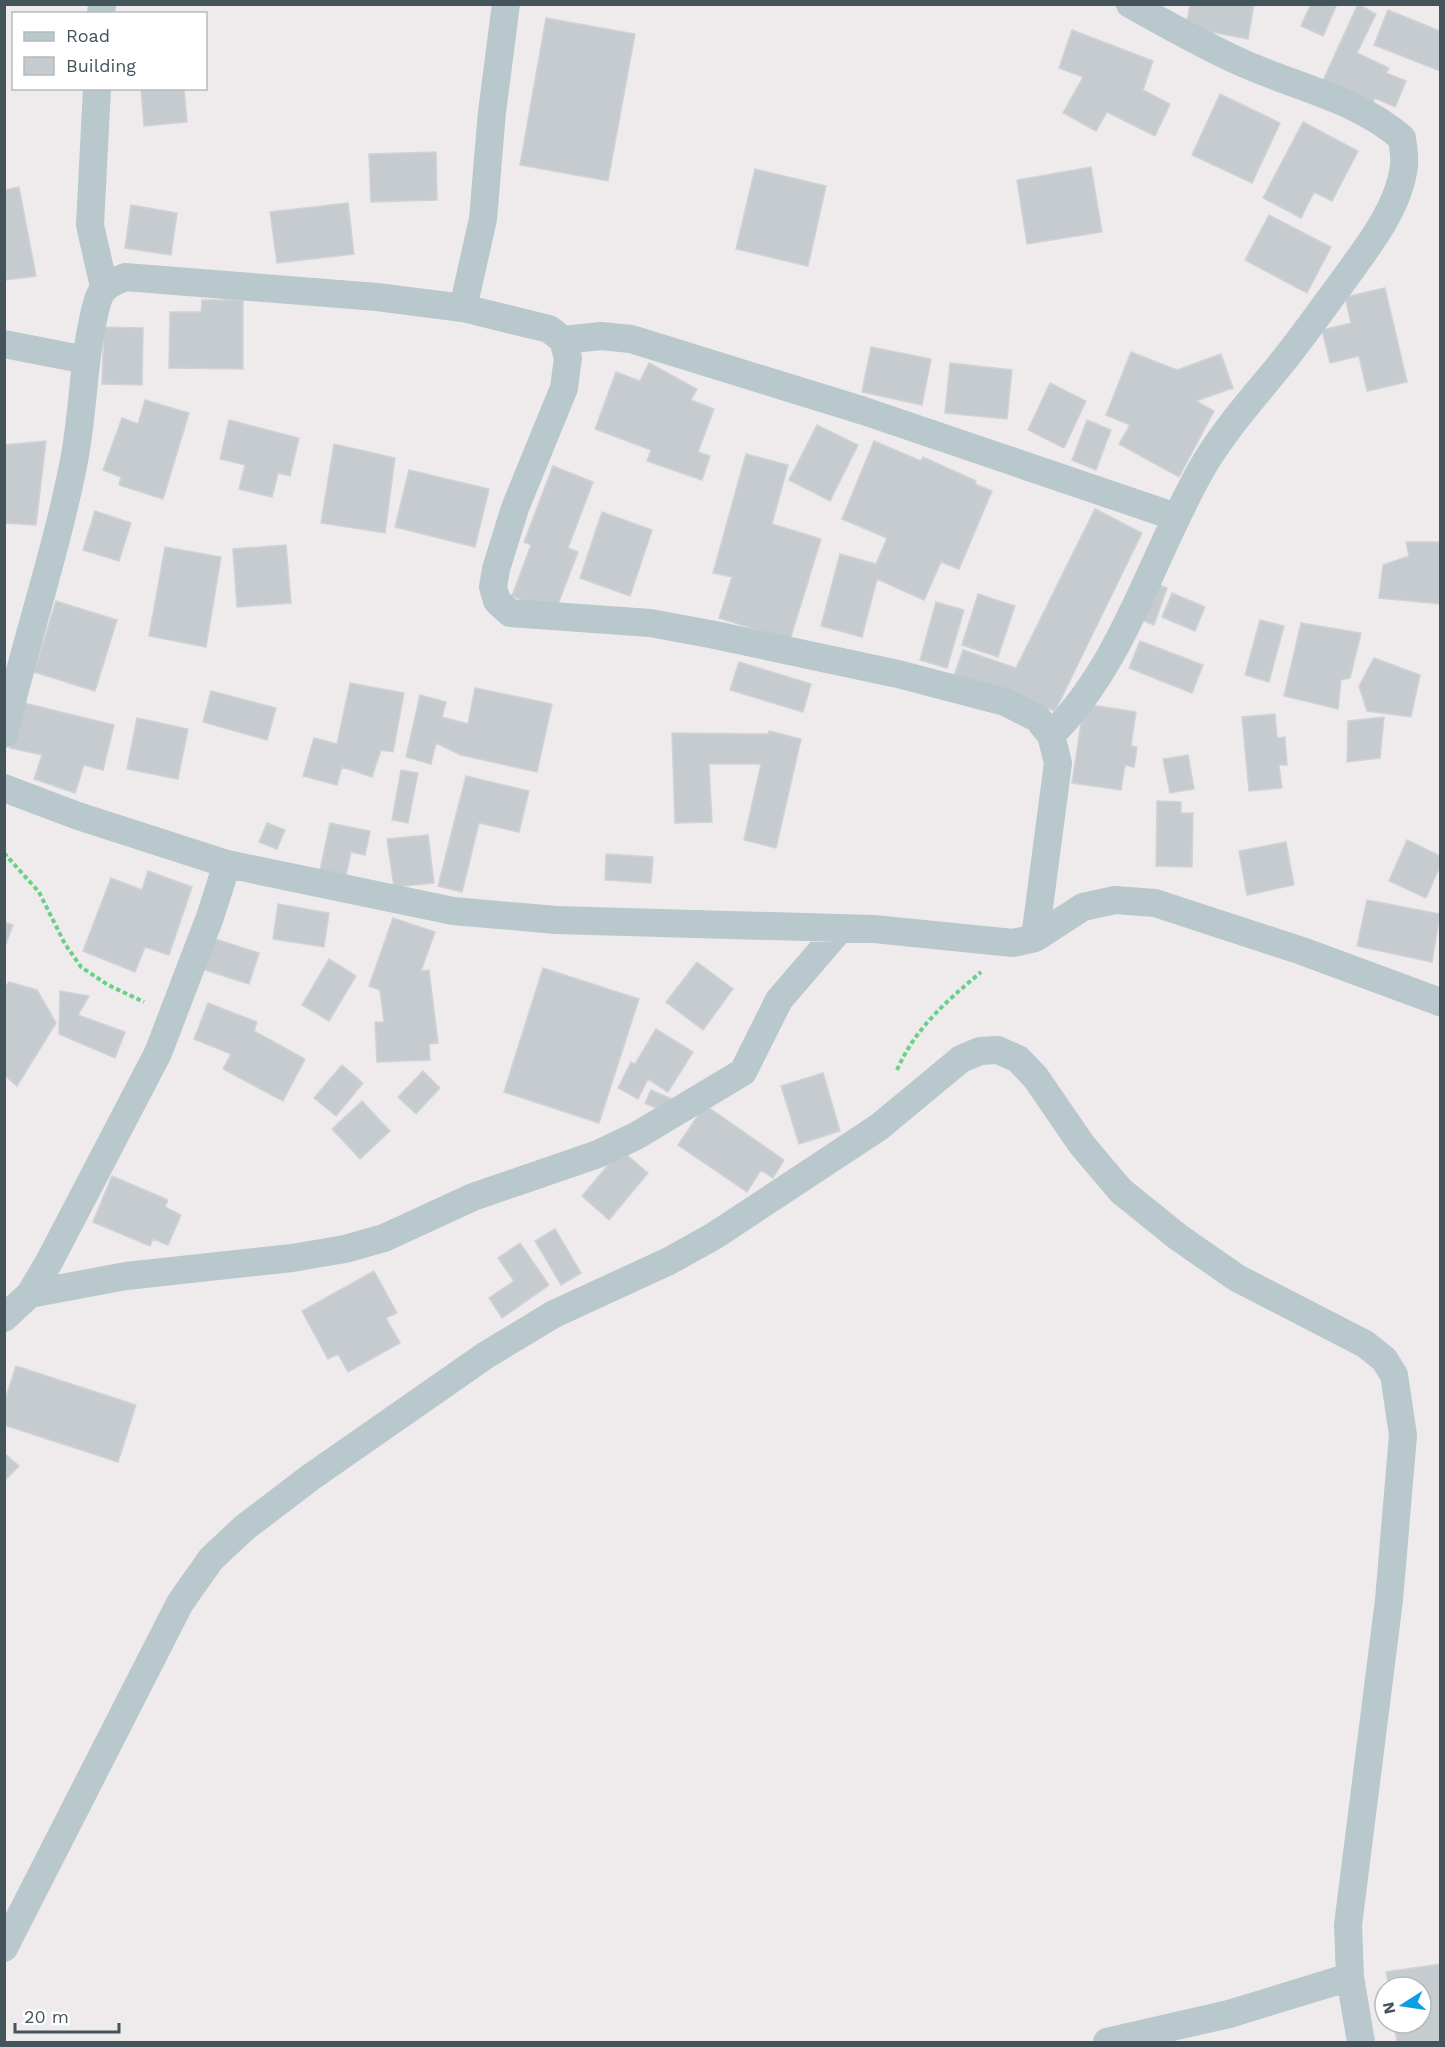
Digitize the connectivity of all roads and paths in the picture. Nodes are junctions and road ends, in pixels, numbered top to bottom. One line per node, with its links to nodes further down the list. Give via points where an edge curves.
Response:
1 (506, 4): 5 (street, via 483,219)
2 (1131, 4): 9 (street, via 1244,64 1380,119 1402,138 1404,164 1386,217 1345,278 1206,461)
3 (97, 90): 4 (street, via 90,225)
4 (104, 287): 5 (street, via 125,277 376,297); 8 (street, via 97,301)
5 (463, 308): 6 (street, via 549,329)
6 (563, 340): 9 (street, via 601,336 631,339 864,411); 11 (street, via 568,358 564,388 515,508 495,569 497,601 510,613 650,623 803,652 1005,702 1037,718)
7 (4, 344): 8 (street)
8 (86, 360): 10 (street, via 74,459 58,532)
9 (1176, 517): 11 (street, via 1097,678 1074,712)
10 (4, 734)
11 (1051, 735): 16 (street, via 1058,763)
12 (4, 788): 14 (street)
13 (4, 853): 18 (path, via 39,892 81,967 108,985)
14 (227, 864): 15 (street, via 453,911 556,920); 18 (street)
15 (840, 929): 16 (street); 20 (street, via 779,1000 743,1072 598,1155 473,1197 384,1238 345,1248 292,1258 126,1276)
16 (1024, 941): 17 (street, via 1083,908 1115,900 1155,903); 19 (path, via 927,1021 909,1043)
17 (1440, 1002)
18 (171, 1015): 20 (street, via 158,1053)
19 (896, 1073)
20 (30, 1294): 21 (street)
21 (4, 1318)
22 (4, 1948): 23 (street, via 180,1603 211,1559 244,1528 486,1355 554,1314 714,1236 879,1127 962,1059 980,1051 998,1050 1018,1059 1036,1078 1082,1145 1121,1191 1237,1278 1365,1344 1384,1359 1394,1375 1403,1435 1389,1600 1350,1914)
23 (1350, 1977): 24 (street, via 1229,2014); 25 (street)
24 (1107, 2043)
25 (1361, 2043)

